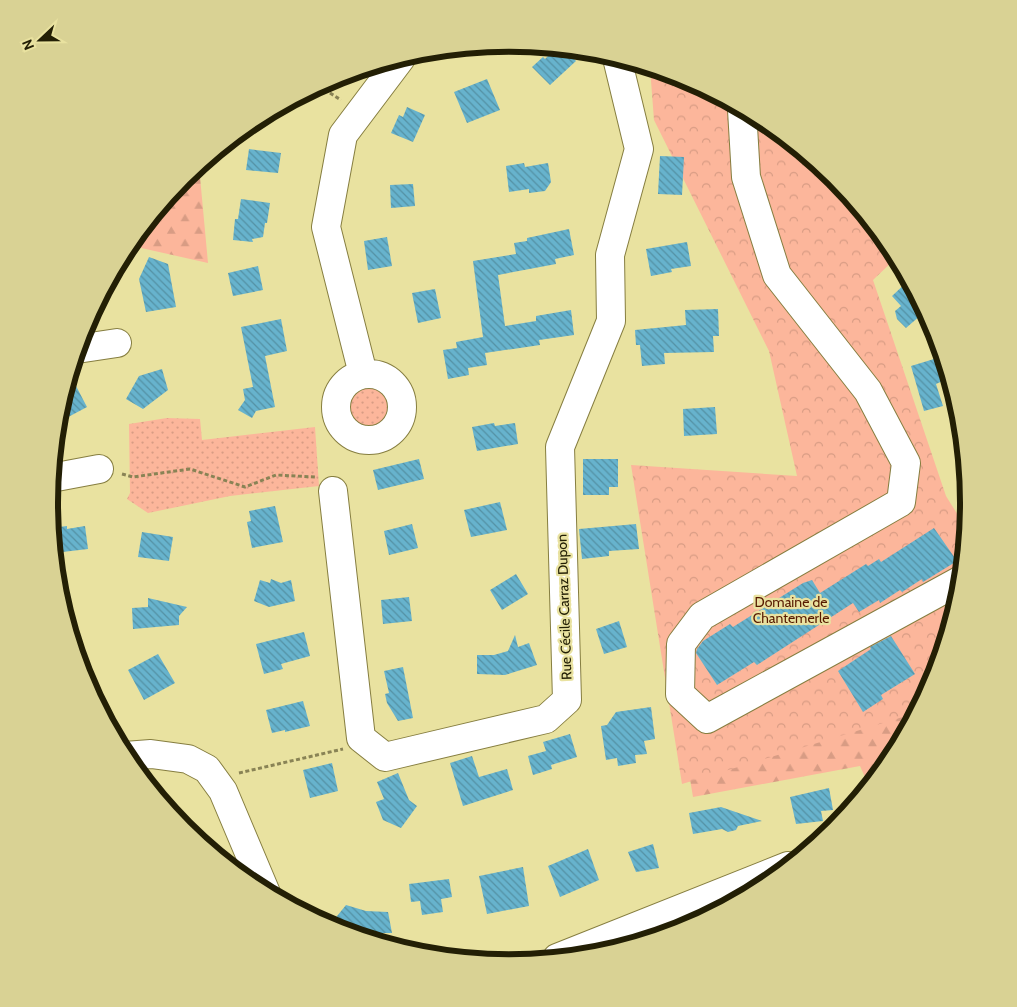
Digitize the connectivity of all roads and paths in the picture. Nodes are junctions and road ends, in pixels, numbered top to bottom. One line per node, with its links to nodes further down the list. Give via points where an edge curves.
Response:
1 (619, 67): 11 (street, Rue Cécile Carraz Dupon, via 639,149 610,255 611,321 560,447 567,700 546,719 385,756)
2 (394, 68): 6 (street, via 343,135 326,227)
3 (743, 118): 10 (street, via 746,177 777,275 868,391 906,464 901,502 702,616 681,644 680,694 707,719)
4 (118, 342): 5 (street)
5 (85, 348)
6 (363, 374)
7 (99, 469): 8 (street); 9 (path, via 132,477 190,469 245,487 276,475 307,476 325,479)
8 (58, 477)
9 (333, 491): 11 (street, via 361,738)
10 (952, 585)
11 (368, 744): 13 (path, via 233,774)
12 (135, 755): 13 (street, via 188,759 206,769)
13 (223, 791): 15 (street)
14 (764, 875): 16 (street, via 672,907)
15 (260, 879)
16 (576, 949)

